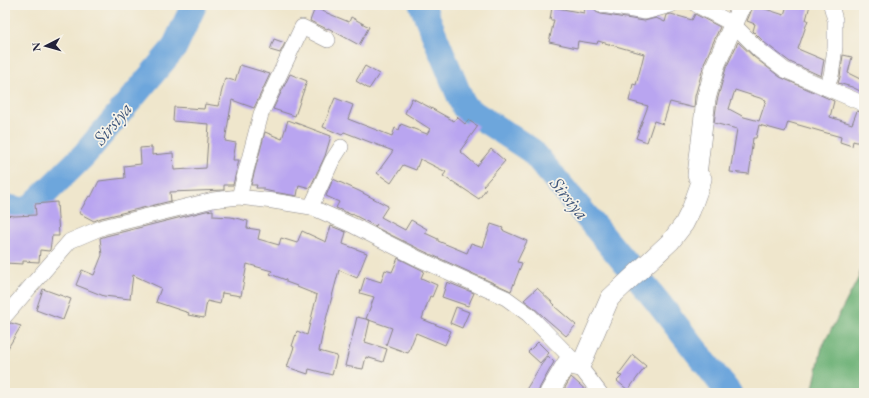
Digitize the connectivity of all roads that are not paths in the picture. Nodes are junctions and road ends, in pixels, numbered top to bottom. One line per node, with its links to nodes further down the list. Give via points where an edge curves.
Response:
1 (602, 5): 2 (street, via 644,12)
2 (671, 5)
3 (697, 5): 6 (street)
4 (742, 5): 6 (street)
5 (831, 5): 8 (street, via 835,20 835,46 831,76)
6 (733, 24): 8 (street, via 759,50 785,70); 14 (street, via 716,64 706,99 697,175 702,179 684,224 671,241 610,298)
7 (328, 40): 11 (street, via 302,27 261,114)
8 (826, 88): 9 (street)
9 (864, 104)
10 (341, 147): 12 (street)
11 (239, 196): 12 (street); 13 (street, via 103,227 70,241)
12 (311, 207): 14 (street, via 506,298 528,314)
13 (5, 316)
14 (580, 367): 15 (street, via 566,364); 16 (street)
15 (548, 393)
16 (600, 393)

